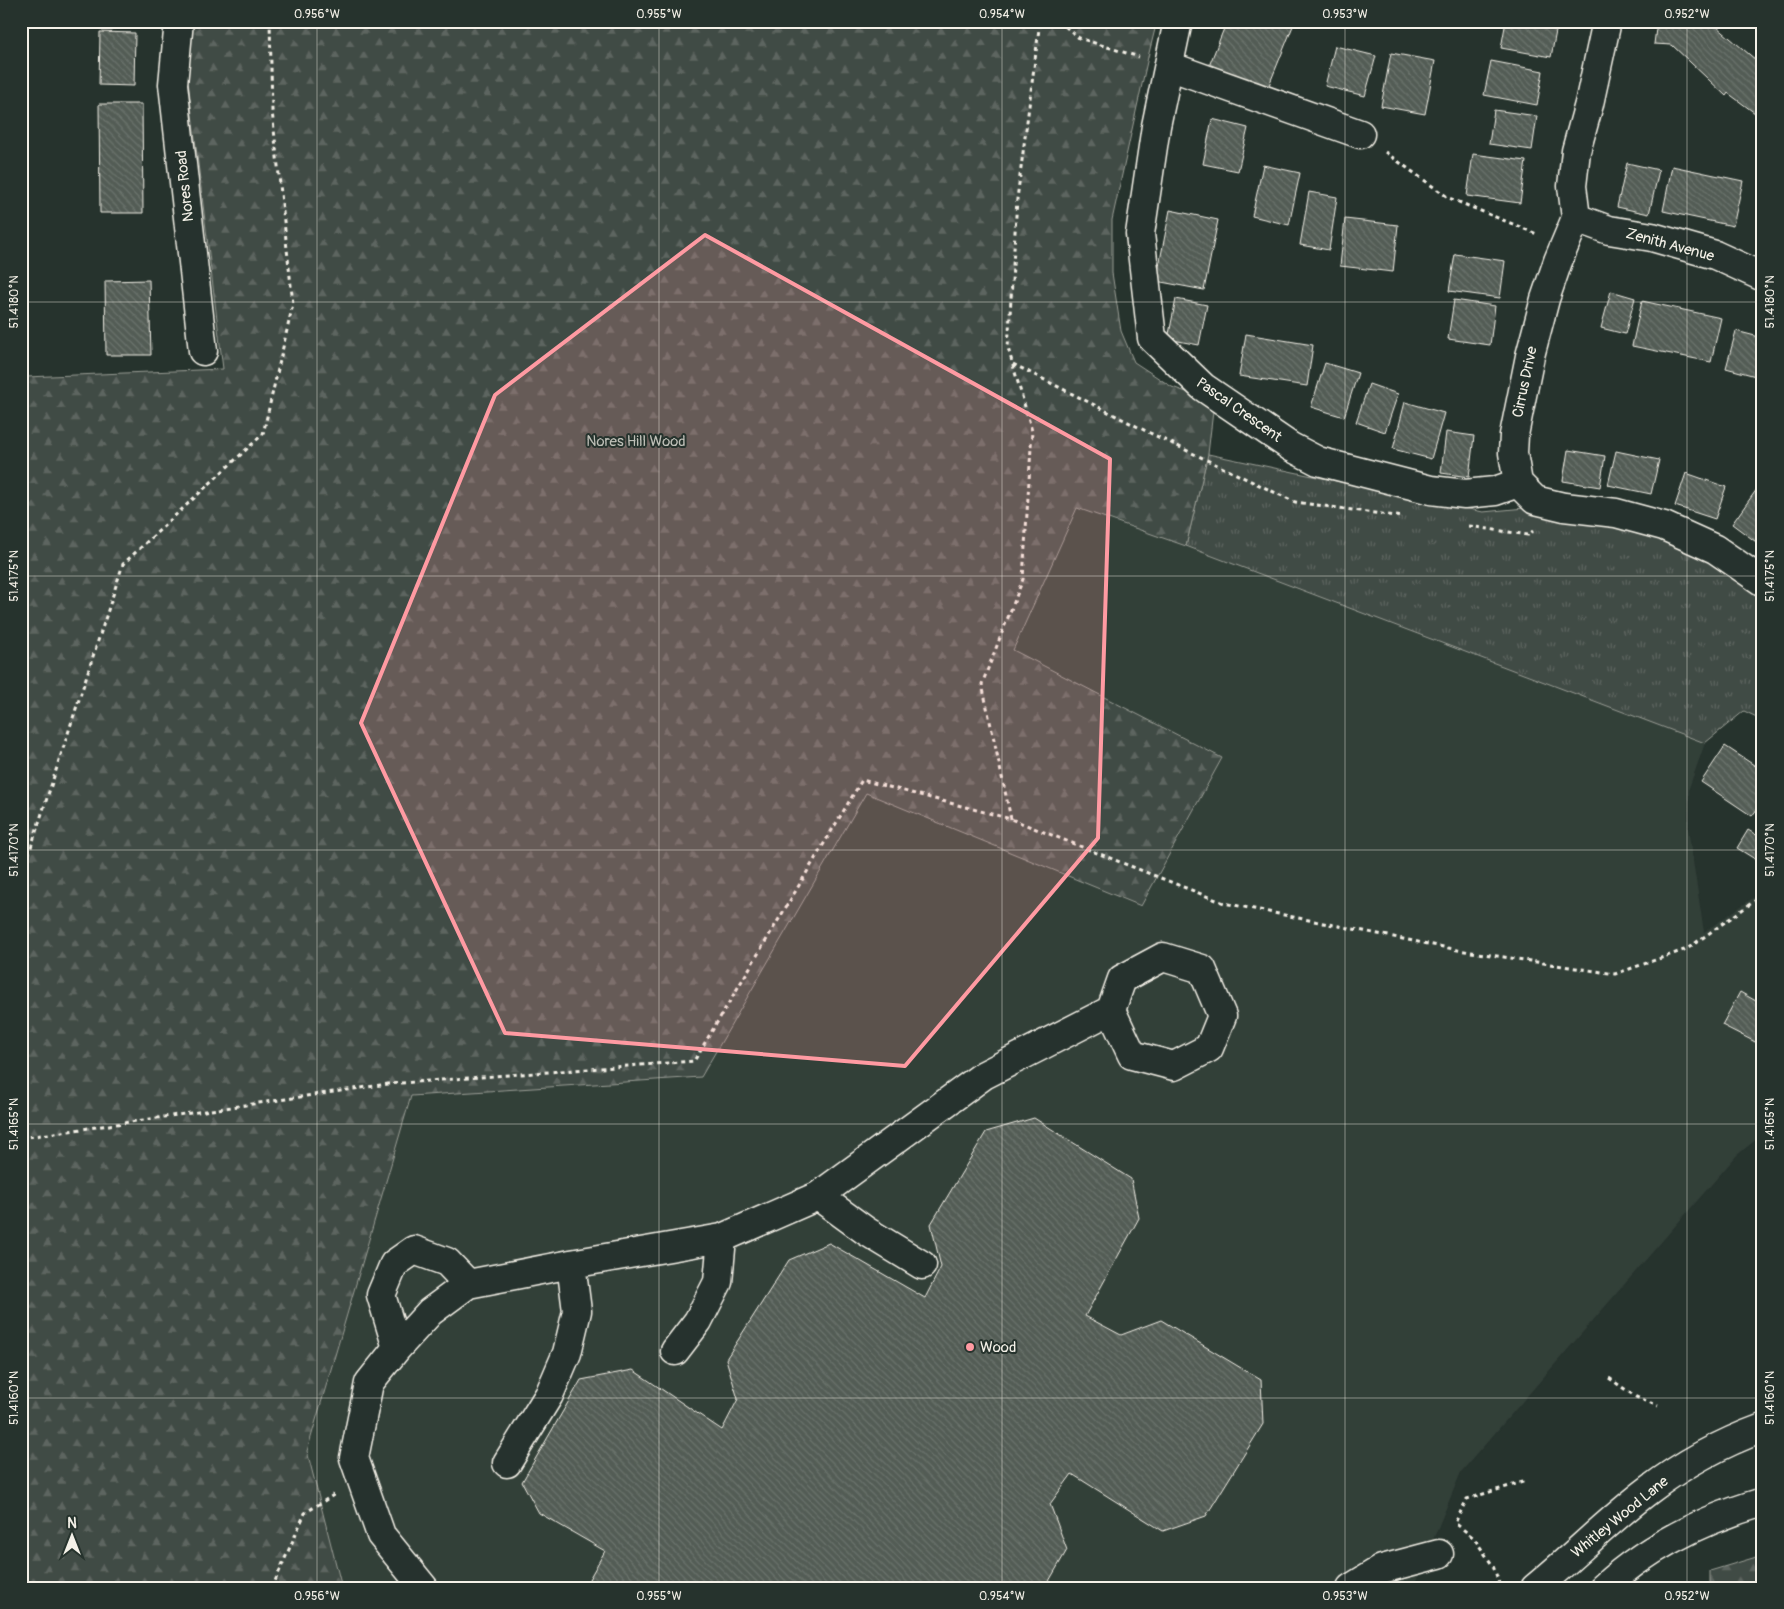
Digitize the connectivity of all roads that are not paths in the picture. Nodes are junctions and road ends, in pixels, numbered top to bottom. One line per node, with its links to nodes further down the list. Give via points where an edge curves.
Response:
1 (179, 21): 8 (street, Nores Road, via 174,84)
2 (1178, 21): 4 (street, Pascal Crescent)
3 (1606, 21): 6 (street, Cirrus Drive, via 1576,151 1572,186)
4 (1168, 66): 5 (street); 9 (street, Pascal Crescent, via 1140,234 1152,338 1203,387 1290,447 1318,461 1431,490 1465,494 1495,491)
5 (1360, 134)
6 (1576, 218): 7 (street, Zenith Avenue, via 1609,230 1652,237 1706,252); 9 (street, Cirrus Drive, via 1558,261 1530,356 1512,453)
7 (1763, 277)
8 (203, 351)
9 (1518, 483): 10 (street, via 1535,500 1616,513 1664,526 1715,548)
10 (1763, 582)
11 (1111, 1010): 12 (street, via 984,1075)
12 (818, 1196): 13 (street); 15 (street, via 866,1231)
13 (722, 1238): 14 (street); 18 (street, via 718,1282 698,1321)
14 (571, 1264): 16 (street); 20 (street, via 577,1311 567,1353 549,1395)
15 (922, 1265)
16 (468, 1284): 17 (street, via 430,1312); 17 (street, via 447,1262 414,1250 394,1264 381,1295)
17 (397, 1348): 23 (street, via 369,1383 354,1458 381,1536)
18 (675, 1351)
19 (1763, 1428): 25 (street, Whitley Wood Lane, via 1701,1456 1649,1489)
20 (507, 1463)
21 (1763, 1502): 26 (street, via 1684,1533 1640,1558)
22 (1439, 1554): 24 (street, via 1382,1569)
23 (424, 1588)
24 (1350, 1588)
25 (1535, 1588)
26 (1603, 1588)

